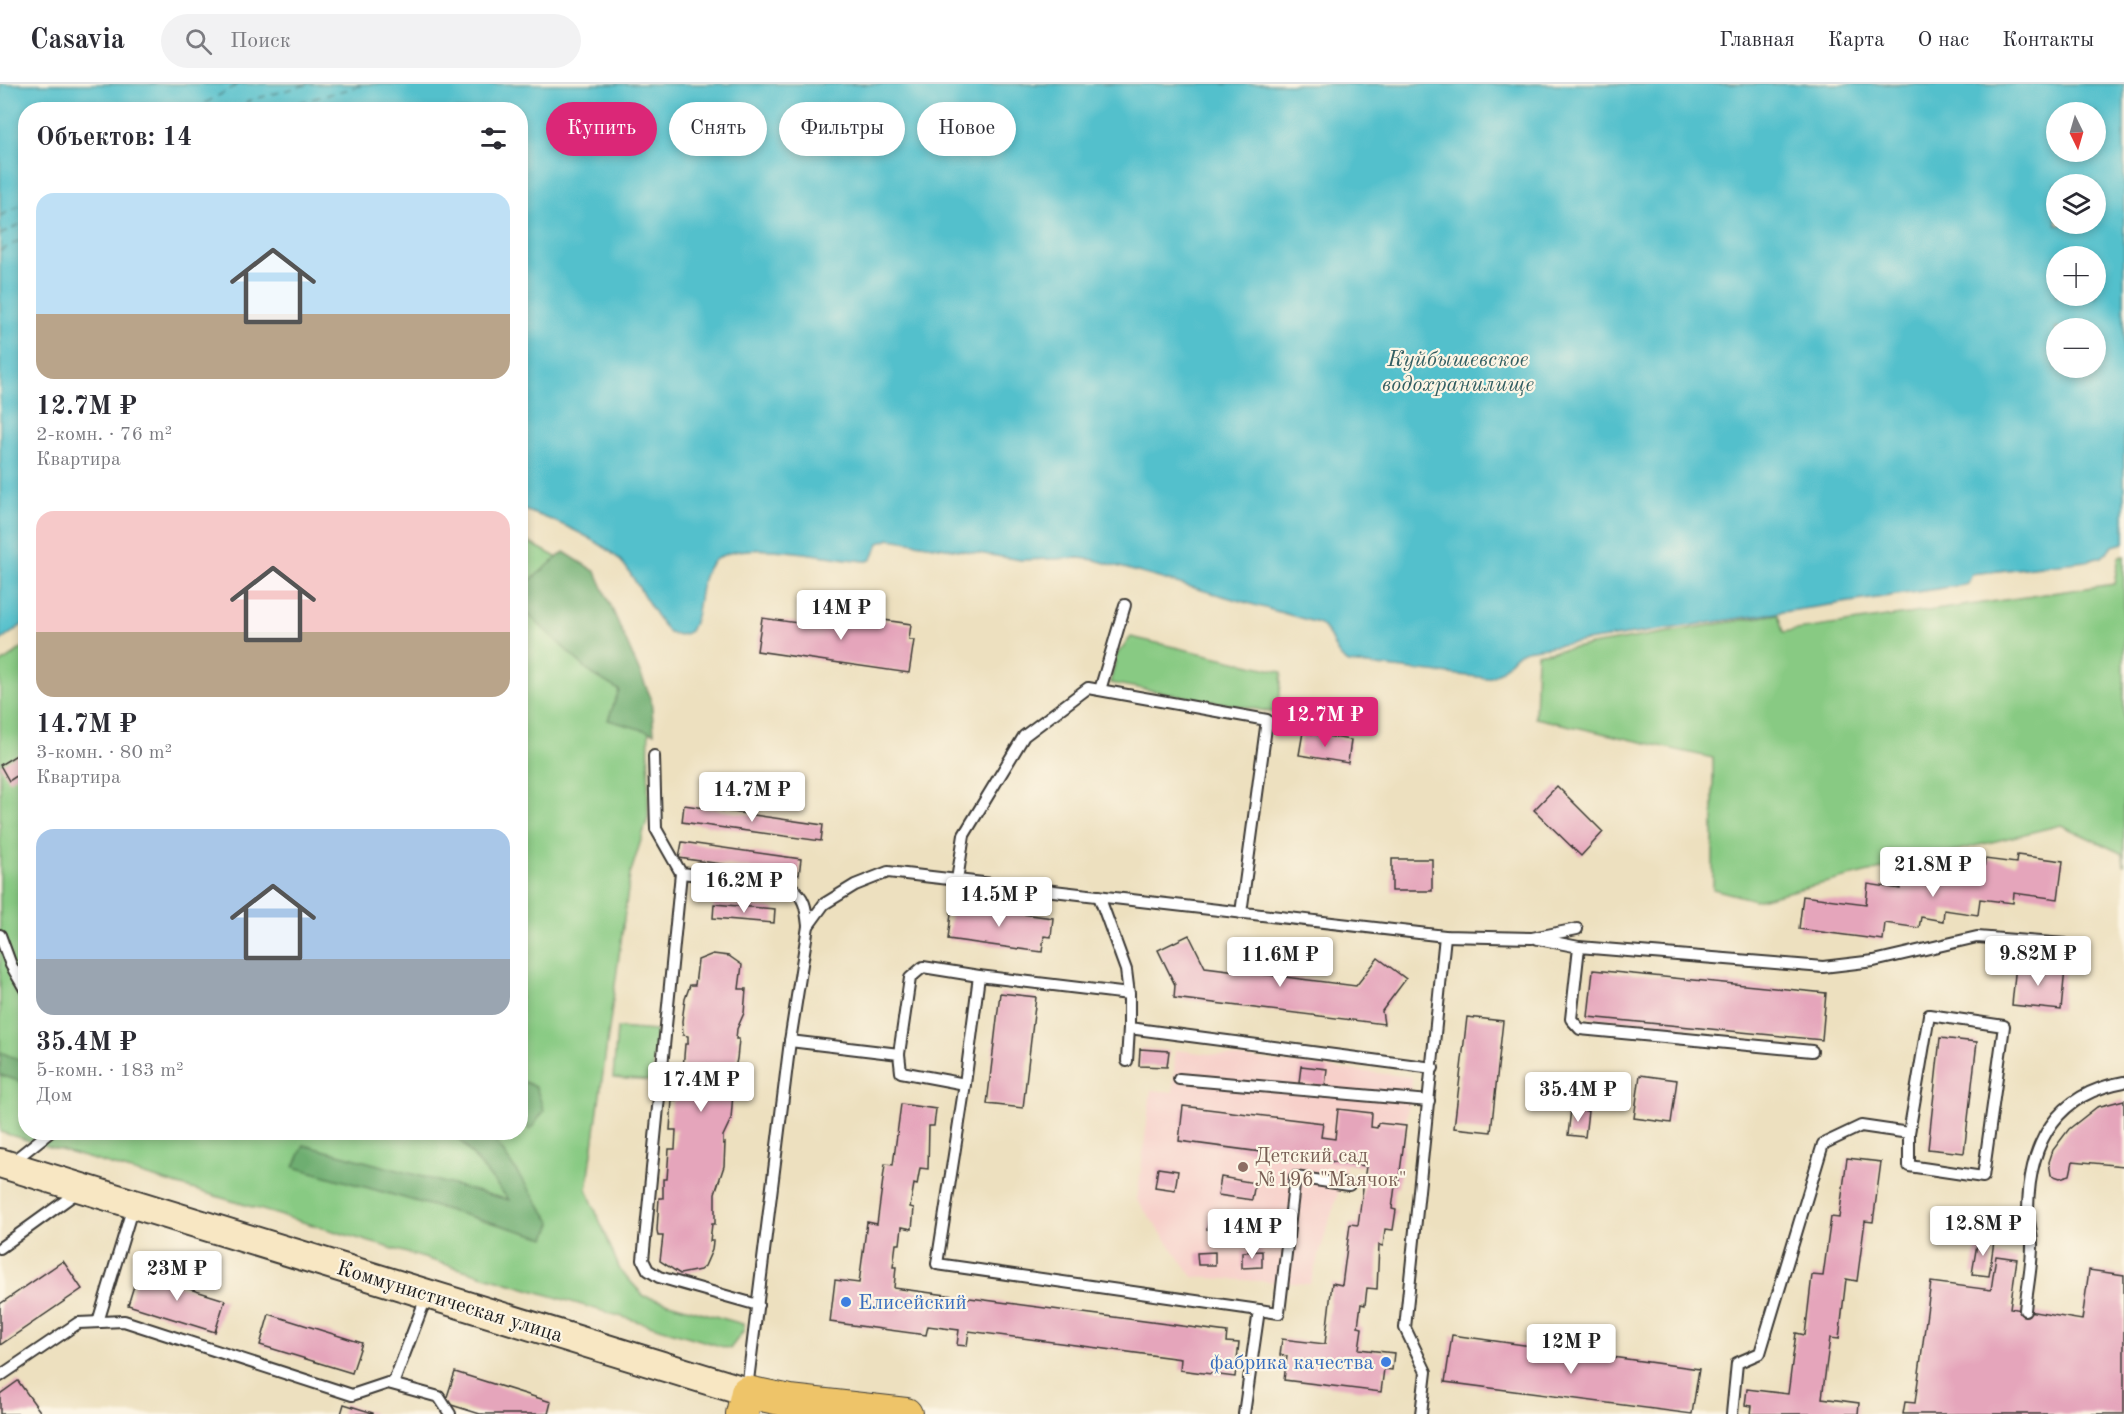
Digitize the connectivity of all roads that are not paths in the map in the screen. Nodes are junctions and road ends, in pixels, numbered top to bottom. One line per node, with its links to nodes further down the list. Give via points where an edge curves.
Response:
1 (1125, 605): 2 (lane)
2 (1100, 690): 5 (lane, via 1088,688 1024,736 964,835); 7 (lane, via 1267,720)
3 (654, 756): 4 (lane, via 656,830)
4 (681, 873): 8 (lane, via 789,885 801,894); 36 (lane, via 643,1260 648,1270 660,1277)
5 (957, 880): 6 (lane); 8 (lane, via 888,872 824,903)
6 (1099, 896): 7 (lane); 17 (lane, via 1125,970)
7 (1241, 913): 11 (lane)
8 (808, 926): 19 (lane)
9 (1577, 929): 12 (lane)
10 (0, 936): 16 (lane)
11 (1445, 936): 12 (lane); 23 (lane)
12 (1532, 938): 14 (lane)
13 (2065, 944): 14 (lane, via 1977,937 1874,961 1823,967)
14 (1579, 947): 20 (lane, via 1571,1020 1580,1029)
15 (979, 976): 17 (lane); 21 (lane, via 923,967 910,978); 26 (lane)
16 (18, 977)
17 (1129, 994): 18 (lane)
18 (1129, 1028): 22 (lane); 23 (lane)
19 (790, 1041): 21 (lane); 36 (lane)
20 (1812, 1051)
21 (899, 1054): 26 (lane, via 900,1072)
22 (1127, 1061)
23 (1433, 1068): 27 (lane)
24 (1179, 1078): 27 (lane)
25 (2124, 1082): 38 (lane, via 2102,1086 2080,1097 2057,1116 2040,1142 2028,1209 2032,1245)
26 (965, 1084): 37 (lane, via 937,1264)
27 (1429, 1101): 47 (lane, via 1405,1328 1426,1372)
28 (1909, 1133): 28 (lane, via 1929,1015 2004,1026 1983,1177 1909,1166); 48 (lane, via 1861,1126 1823,1144 1760,1353 1737,1363)
29 (38, 1140): 30 (lane)
30 (5, 1163): 32 (main road, Коммунистическая улица)
31 (1349, 1185): 37 (lane, via 1295,1177 1280,1313)
32 (84, 1187): 33 (main road, Коммунистическая улица); 34 (lane)
33 (134, 1203): 35 (main road, Коммунистическая улица); 39 (lane)
34 (0, 1248)
35 (427, 1295): 41 (lane); 42 (main road, Коммунистическая улица)
36 (758, 1305): 42 (lane)
37 (1259, 1310): 46 (lane)
38 (2025, 1310)
39 (98, 1322): 40 (lane, via 78,1323); 41 (lane, via 124,1321 352,1395)
40 (0, 1376)
41 (393, 1384): 44 (lane, via 439,1397)
42 (744, 1403): 43 (main road, Коммунистическая улица)
43 (789, 1407): 45 (main road, Коммунистическая улица)
44 (450, 1414)
45 (906, 1414)
46 (1244, 1414)
47 (1421, 1414)
48 (1732, 1414)

